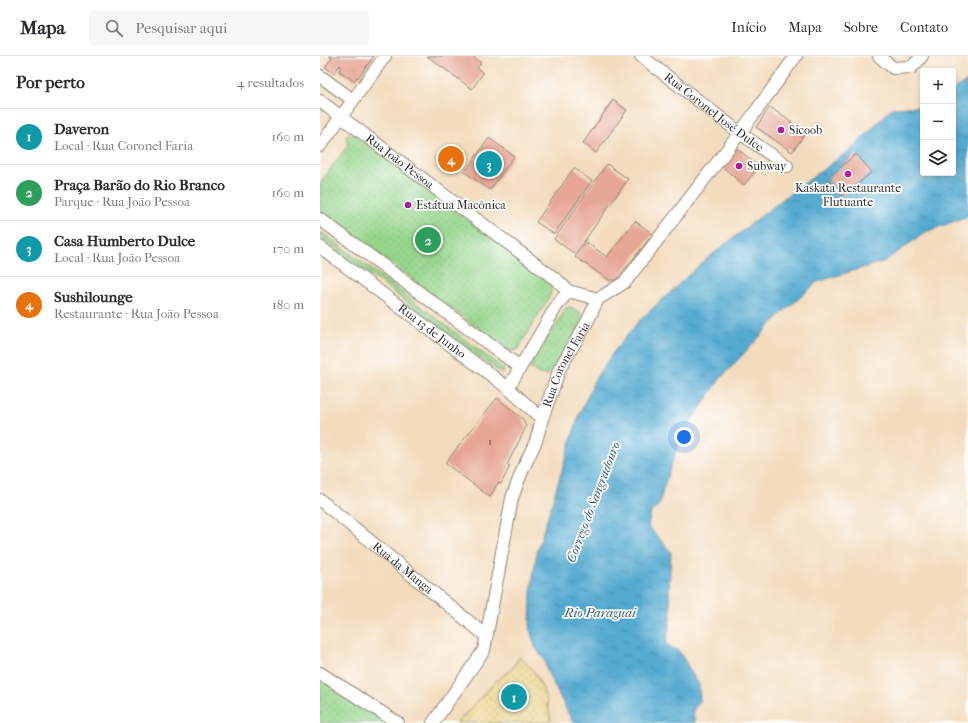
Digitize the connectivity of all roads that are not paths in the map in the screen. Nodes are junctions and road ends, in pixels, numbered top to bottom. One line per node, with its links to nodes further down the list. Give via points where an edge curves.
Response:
1 (385, 56): 7 (street)
2 (641, 56): 10 (street, Rua Coronel José Dulce)
3 (796, 56): 10 (street)
4 (879, 56): 5 (street, via 893,68 912,67)
5 (922, 56)
6 (320, 76): 7 (street)
7 (353, 100): 9 (street)
8 (320, 101): 9 (street, Rua João Pessoa)
9 (342, 118): 11 (street); 15 (street, Rua João Pessoa)
10 (740, 133): 12 (street, Rua Coronel José Dulce); 16 (street, via 625,282)
11 (320, 146)
12 (787, 166)
13 (320, 219): 17 (street, Rua 13 de Junho)
14 (320, 247): 18 (street, Rua 13 de Junho)
15 (568, 291): 16 (street, Rua João Pessoa); 17 (street)
16 (598, 299): 19 (street, Rua Coronel Faria, via 560,368)
17 (520, 367): 18 (street)
18 (508, 388): 19 (street, Rua 13 de Junho)
19 (542, 419): 21 (street, Rua Coronel Faria, via 536,441 512,498)
20 (320, 500): 21 (street, Rua da Manga)
21 (485, 635): 24 (street, Rua Coronel Faria, via 484,650)
22 (320, 673): 23 (street)
23 (398, 723)
24 (433, 723)

